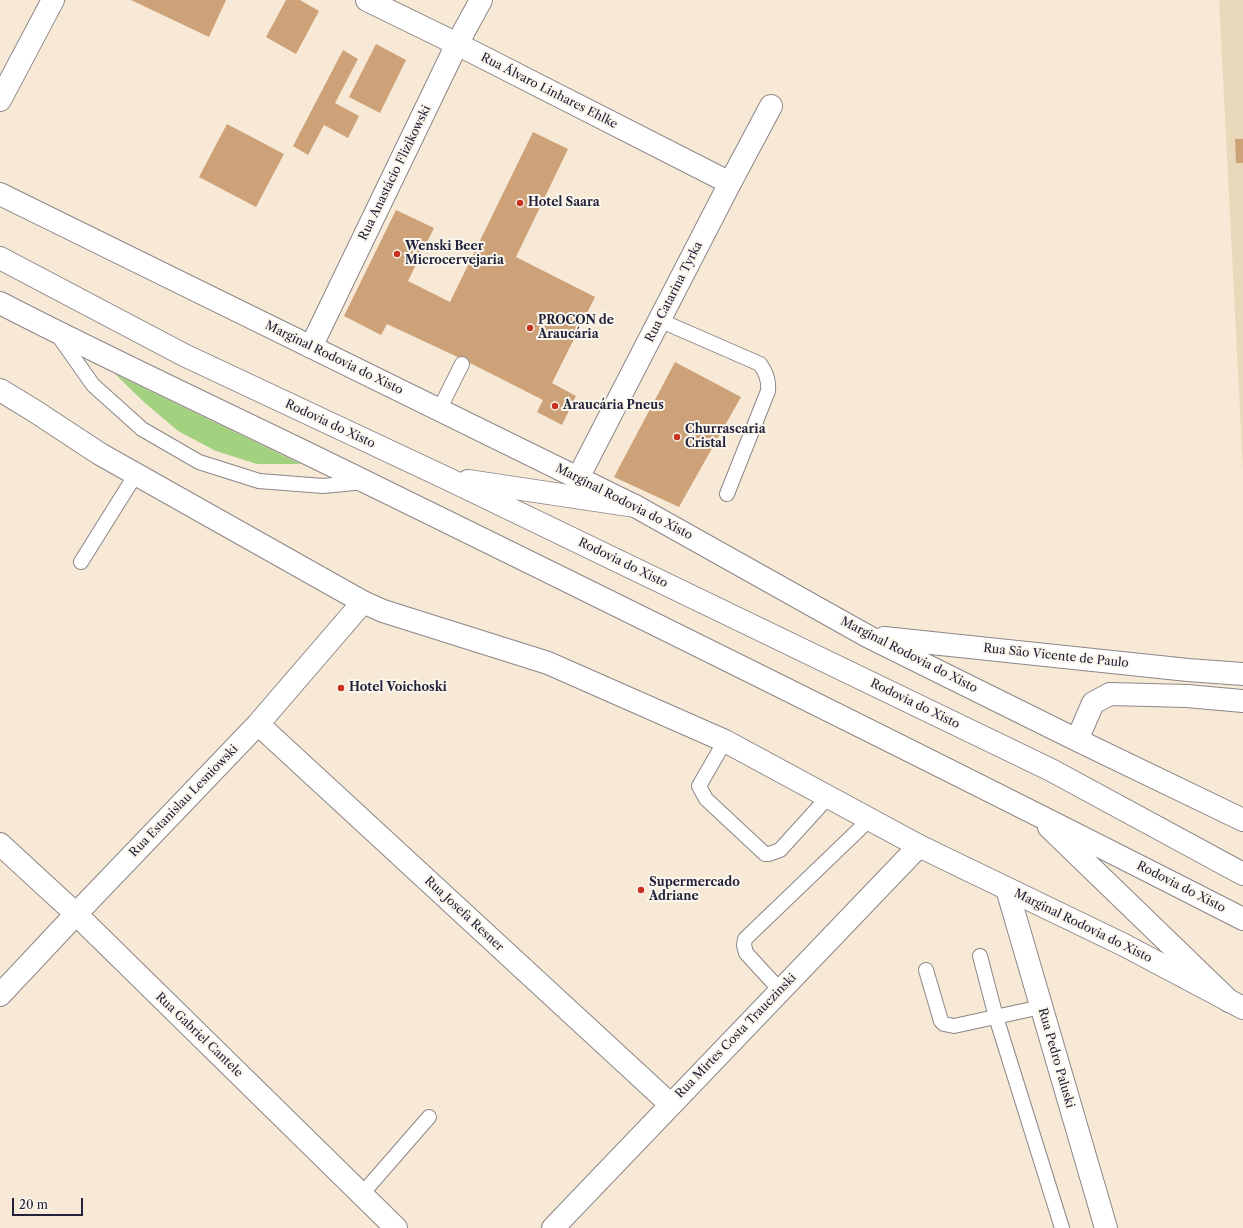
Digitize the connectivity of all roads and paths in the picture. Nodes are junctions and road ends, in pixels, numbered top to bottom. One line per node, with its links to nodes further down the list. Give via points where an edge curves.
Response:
1 (53, 0): 5 (main road)
2 (367, 0): 4 (main road, Rua Álvaro Linhares Ehlke)
3 (480, 0): 4 (main road, Rua Anastácio Flizikowski)
4 (457, 44): 7 (main road, Rua Álvaro Linhares Ehlke); 13 (main road, Rua Anastácio Flizikowski)
5 (0, 100)
6 (771, 106): 7 (main road, Rua Catarina Tyrka)
7 (730, 183): 11 (main road, Rua Catarina Tyrka)
8 (0, 194): 13 (main road, Marginal Rodovia do Xisto)
9 (0, 258): 18 (main road, Rodovia do Xisto, via 184,354)
10 (0, 303): 12 (main road, Rodovia do Xisto)
11 (659, 320): 19 (main road, Rua Catarina Tyrka); 21 (lane, via 760,364 769,382 768,391)
12 (56, 332): 20 (main road, Rodovia do Xisto); 20 (lane, Rodovia do Xisto, via 93,385 142,429 198,462 259,481 323,486)
13 (311, 347): 16 (main road, Marginal Rodovia do Xisto)
14 (462, 364): 16 (lane)
15 (0, 390): 17 (main road, Marginal Rodovia do Xisto)
16 (439, 410): 19 (main road, Marginal Rodovia do Xisto)
17 (136, 474): 23 (lane); 24 (main road, Marginal Rodovia do Xisto)
18 (446, 478): 22 (main road); 39 (main road, Rodovia do Xisto, via 1051,770)
19 (578, 478): 22 (main road, Marginal Rodovia do Xisto)
20 (366, 482): 34 (main road, Rodovia do Xisto)
21 (727, 494)
22 (635, 506): 25 (main road, Marginal Rodovia do Xisto)
23 (81, 562)
24 (363, 602): 30 (main road, Rua Estanislau Lesniowski); 32 (main road, Marginal Rodovia do Xisto, via 383,611 548,663)
25 (869, 636): 26 (main road, Rua São Vicente de Paulo); 31 (main road, Marginal Rodovia do Xisto)
26 (1188, 670): 27 (main road, Rua São Vicente de Paulo); 28 (main road)
27 (1243, 674)
28 (1186, 696): 29 (main road); 31 (main road, via 1110,694 1093,702)
29 (1243, 701)
30 (258, 724): 41 (main road, Rua Estanislau Lesniowski); 50 (main road, Rua Josefa Resner)
31 (1077, 740): 36 (main road, Marginal Rodovia do Xisto)
32 (725, 741): 33 (main road, Marginal Rodovia do Xisto); 33 (lane, via 701,781 701,792 765,854 780,850)
33 (829, 796): 35 (main road, Marginal Rodovia do Xisto)
34 (1032, 811): 42 (main road, Rodovia do Xisto); 47 (main road)
35 (870, 819): 38 (main road, Marginal Rodovia do Xisto); 45 (lane, via 745,939 746,953)
36 (1243, 820)
37 (0, 844): 41 (main road, Rua Gabriel Cantele)
38 (919, 846): 40 (main road, Marginal Rodovia do Xisto); 45 (main road, Rua Mirtes Costa Trauczinski)
39 (1242, 874)
40 (1007, 889): 47 (main road, Marginal Rodovia do Xisto, via 1124,945); 48 (main road, Rua Pedro Paluski)
41 (76, 914): 46 (main road, Rua Estanislau Lesniowski); 52 (main road, Rua Gabriel Cantele)
42 (1243, 919)
43 (980, 956): 49 (lane)
44 (926, 970): 49 (lane, via 944,1024 954,1026)
45 (780, 990): 50 (main road, Rua Mirtes Costa Trauczinski)
46 (0, 996)
47 (1236, 1004)
48 (1042, 1007): 49 (lane); 56 (main road, Rua Pedro Paluski)
49 (996, 1017): 55 (lane)
50 (670, 1104): 54 (main road, Rua Mirtes Costa Trauczinski)
51 (429, 1117): 52 (lane)
52 (362, 1194): 53 (main road, Rua Gabriel Cantele)
53 (386, 1225)
54 (553, 1228)
55 (1062, 1228)
56 (1106, 1228)

